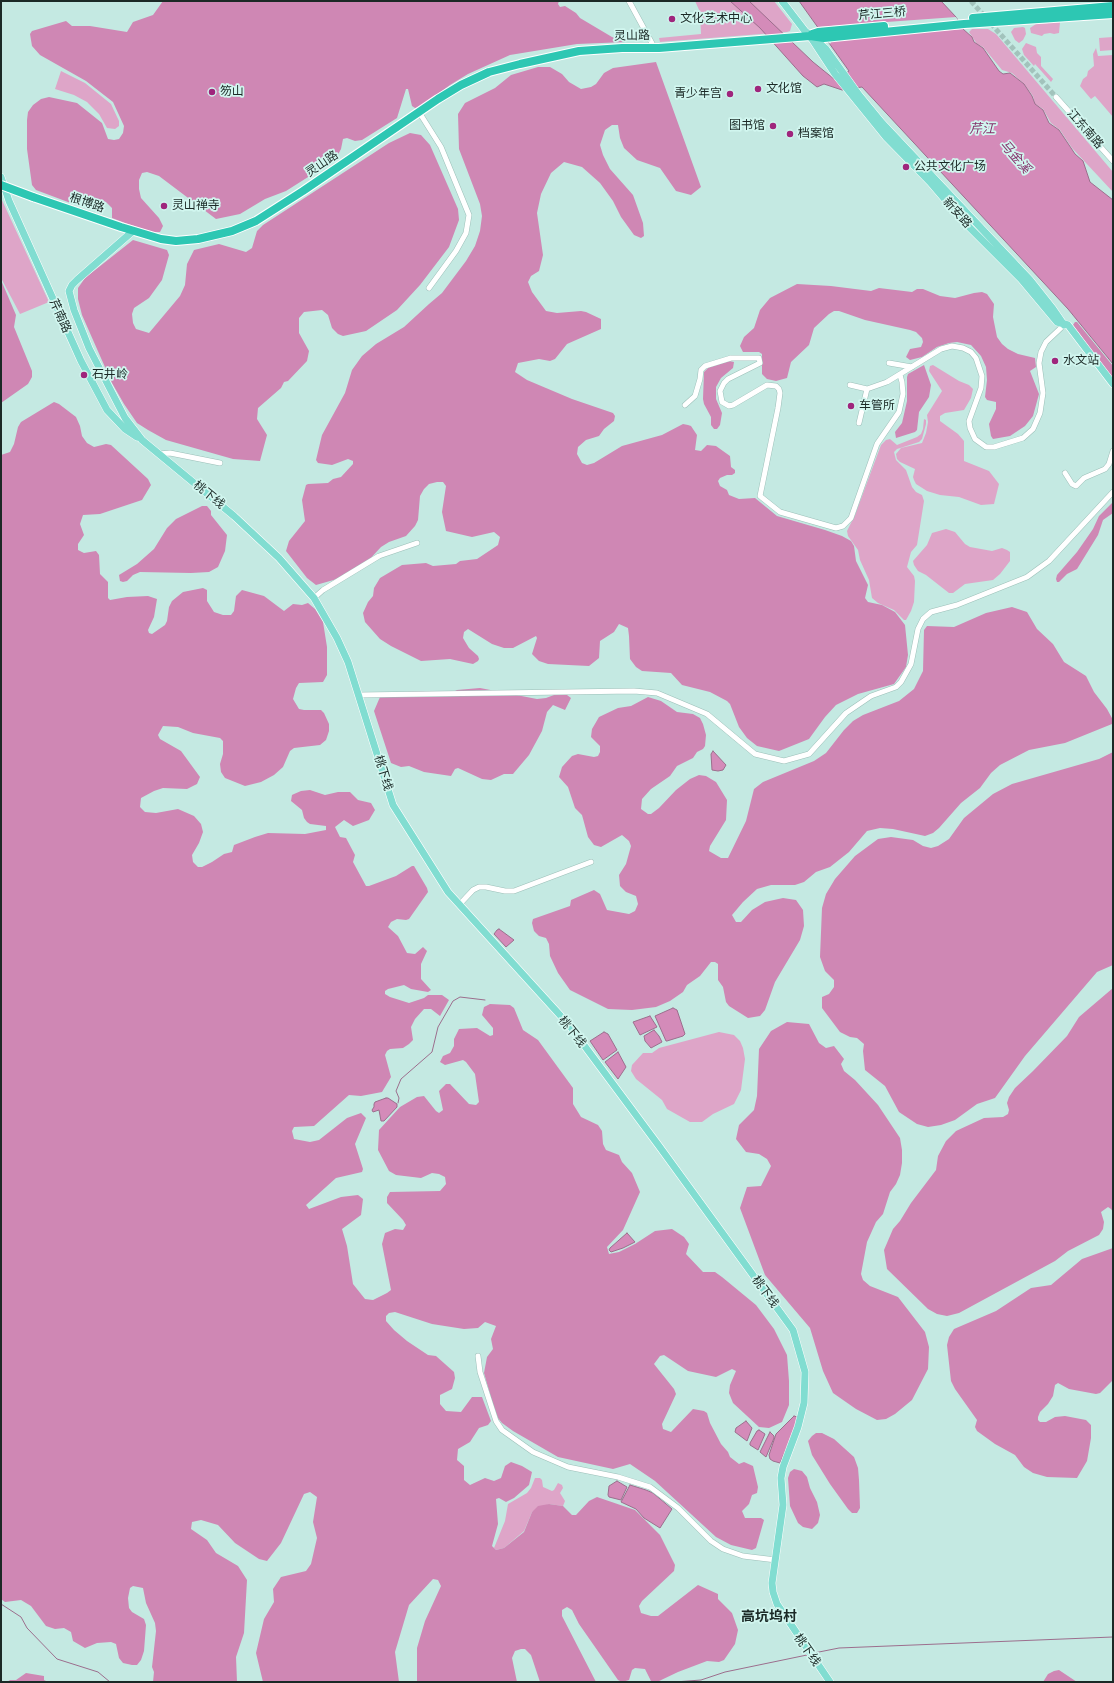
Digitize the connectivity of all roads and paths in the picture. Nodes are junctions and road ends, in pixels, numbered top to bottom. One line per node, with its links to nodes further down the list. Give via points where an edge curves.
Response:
1 (629, 1): 7 (street)
2 (782, 1): 6 (main road)
3 (1113, 6): 5 (highway)
4 (1113, 14): 5 (highway)
5 (983, 20): 6 (highway, 芹江三桥)
6 (810, 36): 7 (highway, 灵山路); 15 (main road, 新安路, via 886,137 965,223 1021,279 1057,322)
7 (654, 47): 9 (highway, 灵山路, via 579,51 489,72 461,84)
8 (1056, 97): 10 (street, 江东南路)
9 (419, 112): 13 (highway, 灵山路, via 247,226 217,236 182,241 161,239); 14 (street, via 441,147 469,215 466,233)
10 (1113, 160)
11 (1, 177): 24 (main road, 芹南路, via 35,260 103,403 125,429)
12 (1, 185): 13 (highway, 根博路, bridge)
13 (133, 231): 24 (main road, via 69,290 84,335 113,398)
14 (429, 288)
15 (1064, 324): 17 (street, via 1046,342 1040,356 1043,393 1040,413 1033,429 1023,438 994,447 986,447 979,443 970,428 971,414 981,388 982,376 971,352 957,347 941,349); 19 (main road, 新安路, via 1072,329)
16 (890, 364): 17 (street)
17 (912, 367): 18 (street)
18 (900, 375): 21 (street); 22 (street, via 903,394 899,412 877,444 851,518 843,526 836,528 780,512 760,496 778,408 779,389 767,385 729,406 722,402 720,391 728,380 760,364 759,358 731,358 704,366 695,396)
19 (1113, 384)
20 (850, 386): 21 (street)
21 (867, 389): 23 (street)
22 (685, 405)
23 (859, 423)
24 (142, 440): 26 (main road, 桃下线)
25 (1113, 451): 28 (street, via 1105,469 1084,478 1077,486 1072,484)
26 (159, 454): 27 (street, via 170,453); 31 (main road, 桃下线, via 234,516 279,558)
27 (220, 463)
28 (1066, 473)
29 (1113, 492): 32 (street, via 1049,561 1027,577 957,605 931,612 918,628 911,664 901,682 896,687 871,696 846,712 809,754 784,761 755,754 707,714 657,693 634,690)
30 (417, 543): 31 (street, via 379,556)
31 (314, 598): 32 (main road, 桃下线, via 345,656)
32 (359, 695): 34 (main road, 桃下线, via 393,805 448,892)
33 (591, 862): 34 (street, via 514,891 479,887)
34 (459, 905): 36 (main road, 桃下线, via 568,1025 793,1330 805,1372 804,1403 781,1478 783,1505)
35 (478, 1356): 36 (street, via 480,1372 496,1421 502,1430 533,1452 568,1467 618,1477 650,1487 678,1508 710,1541 743,1556)
36 (776, 1560): 37 (main road, 桃下线, via 772,1583 774,1598)
37 (830, 1682)

